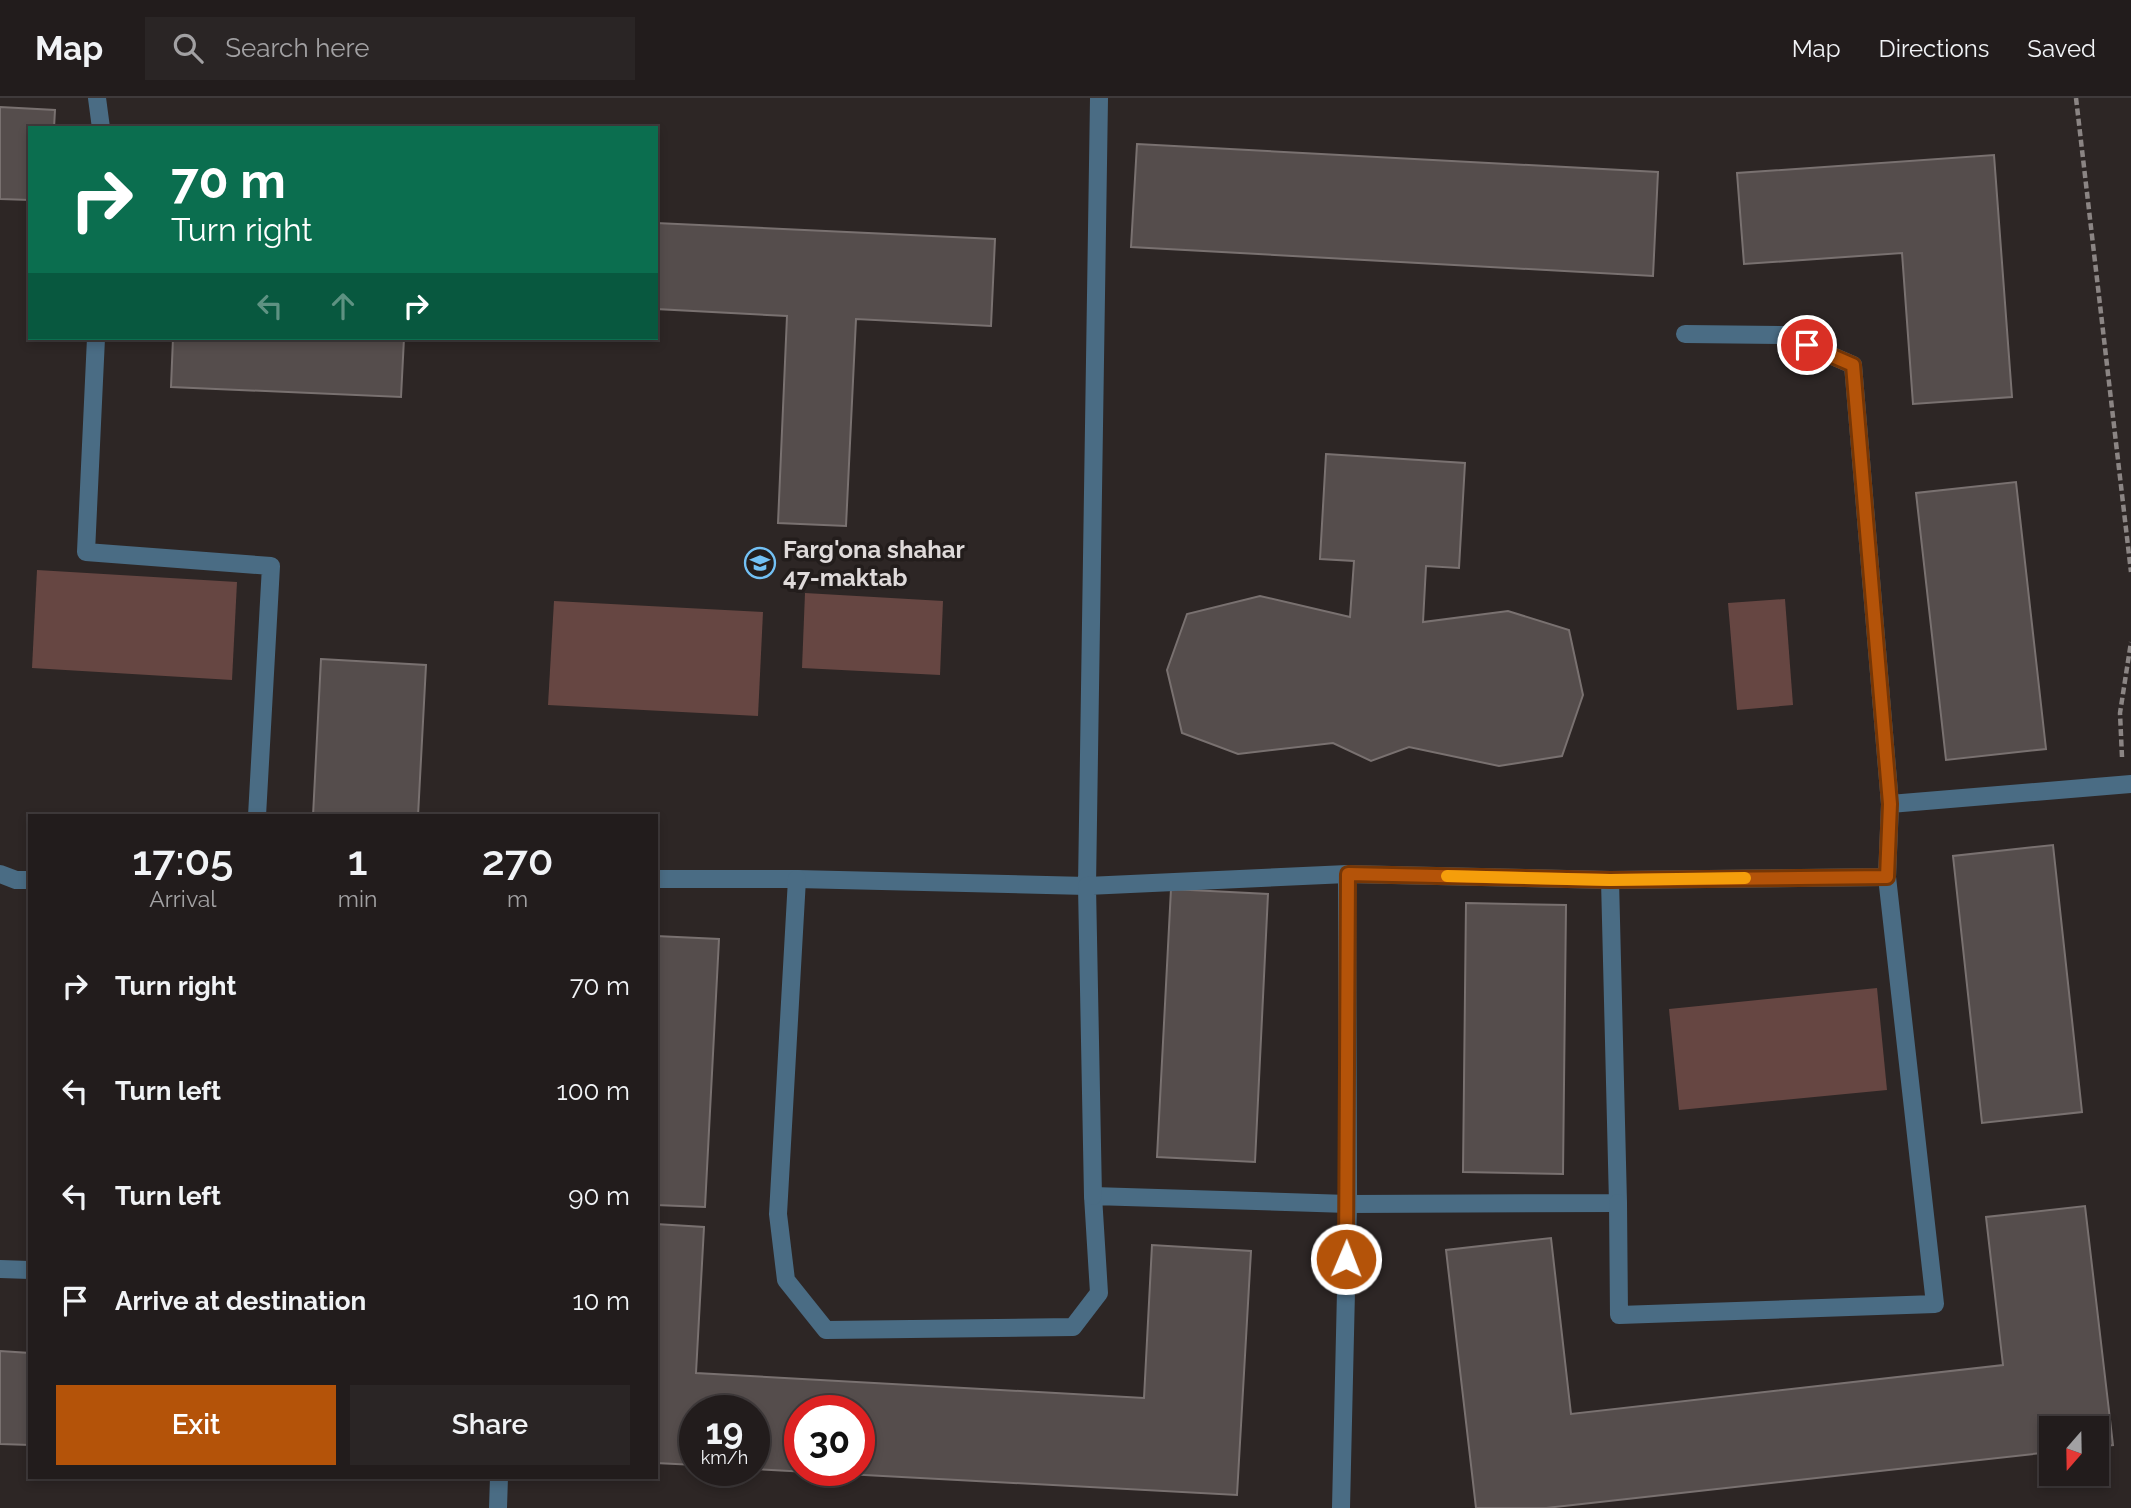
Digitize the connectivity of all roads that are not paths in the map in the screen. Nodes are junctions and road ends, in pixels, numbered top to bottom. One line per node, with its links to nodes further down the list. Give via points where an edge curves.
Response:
1 (97, 98): 3 (street)
2 (1099, 98): 16 (street)
3 (101, 126)
4 (1685, 334): 7 (street, via 1784,335 1853,365)
5 (96, 340): 8 (street, via 86,552 271,566)
6 (2127, 785): 7 (street)
7 (1890, 804): 11 (street)
8 (257, 814)
9 (0, 874): 14 (street)
10 (1348, 874): 15 (street); 16 (street); 19 (street)
11 (1887, 877): 15 (street); 18 (street, via 1935,1304 1619,1315)
12 (658, 879): 13 (street)
13 (797, 879): 16 (street); 17 (street, via 778,1214 786,1280 826,1330 1073,1327 1099,1293)
14 (28, 880)
15 (1610, 880): 18 (street)
16 (1087, 886): 17 (street)
17 (1093, 1196): 19 (street)
18 (1618, 1203): 19 (street)
19 (1348, 1204): 24 (street)
20 (0, 1269): 21 (street)
21 (28, 1270)
22 (499, 1479): 23 (street)
23 (498, 1508)
24 (1341, 1508)

